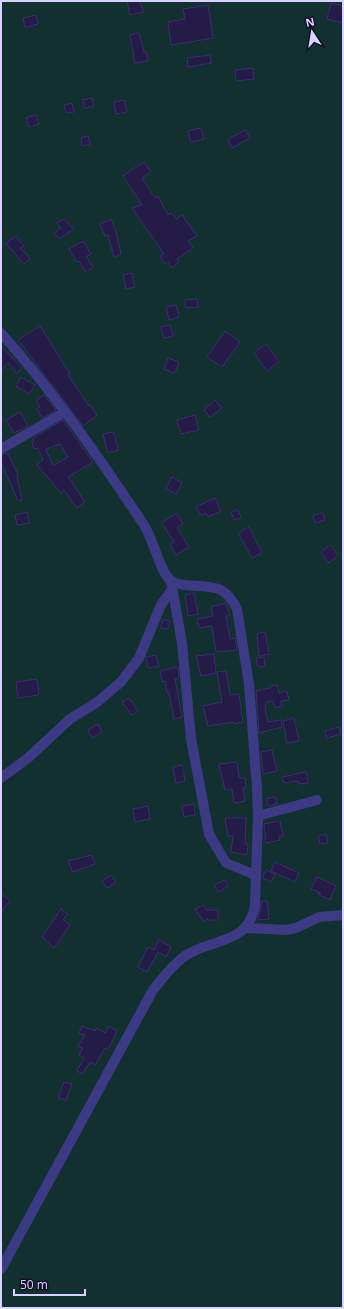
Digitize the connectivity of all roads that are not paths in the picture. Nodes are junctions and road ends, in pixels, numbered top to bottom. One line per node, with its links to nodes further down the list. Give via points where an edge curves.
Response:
1 (1, 333): 2 (street)
2 (65, 412): 3 (street); 4 (street, via 148,532)
3 (1, 450)
4 (171, 585): 5 (street, via 140,658 121,682 96,703 70,719 28,758); 7 (street, via 217,588 227,593 237,609 249,684); 8 (street, via 182,650 191,740 209,834 226,863)
5 (1, 778)
6 (318, 800): 7 (street)
7 (258, 816): 8 (street)
8 (255, 875): 10 (street, via 255,906)
9 (343, 915): 10 (street, via 319,917 286,930)
10 (247, 928): 11 (street, via 184,957 152,990)
11 (1, 1270)

